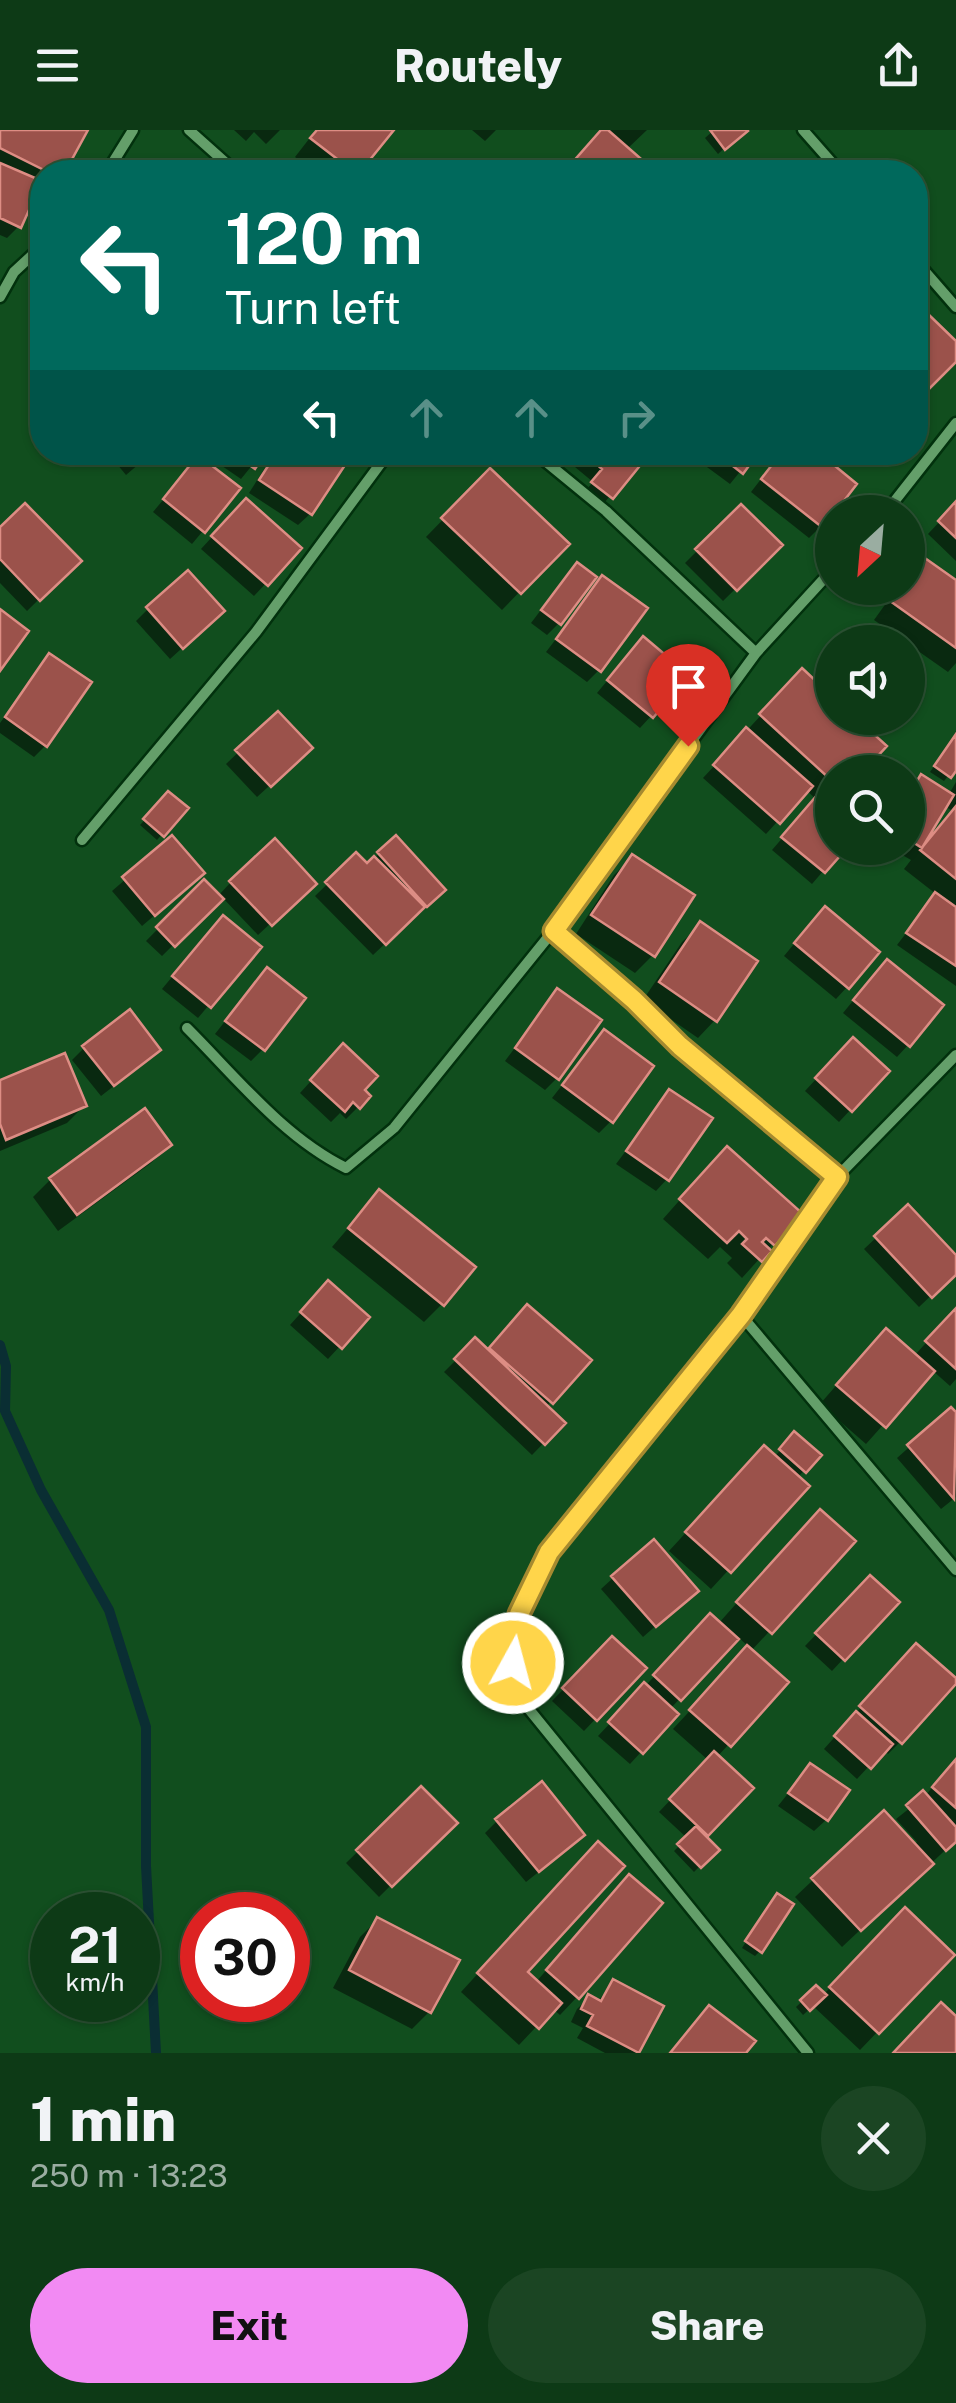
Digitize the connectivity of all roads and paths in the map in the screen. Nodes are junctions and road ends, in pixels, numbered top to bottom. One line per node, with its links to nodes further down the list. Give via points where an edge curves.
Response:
1 (133, 130): 4 (street)
2 (189, 130): 5 (street)
3 (803, 130): 6 (street)
4 (114, 160)
5 (223, 160)
6 (829, 160)
7 (30, 257): 9 (street)
8 (928, 275): 10 (street)
9 (0, 298)
10 (956, 308)
11 (956, 423): 12 (street)
12 (928, 459)
13 (379, 465): 19 (street, via 256,632)
14 (550, 465): 18 (street)
15 (923, 465): 16 (street)
16 (899, 495)
17 (815, 589): 18 (street)
18 (756, 653): 20 (street)
19 (82, 840)
20 (554, 931): 21 (street, via 394,1128 346,1168 318,1154 268,1111); 23 (street)
21 (187, 1028)
22 (956, 1055): 23 (street)
23 (837, 1177): 24 (street)
24 (741, 1315): 25 (street); 26 (street, via 549,1552 519,1614 513,1663 528,1708)
25 (956, 1570)
26 (808, 2053)

